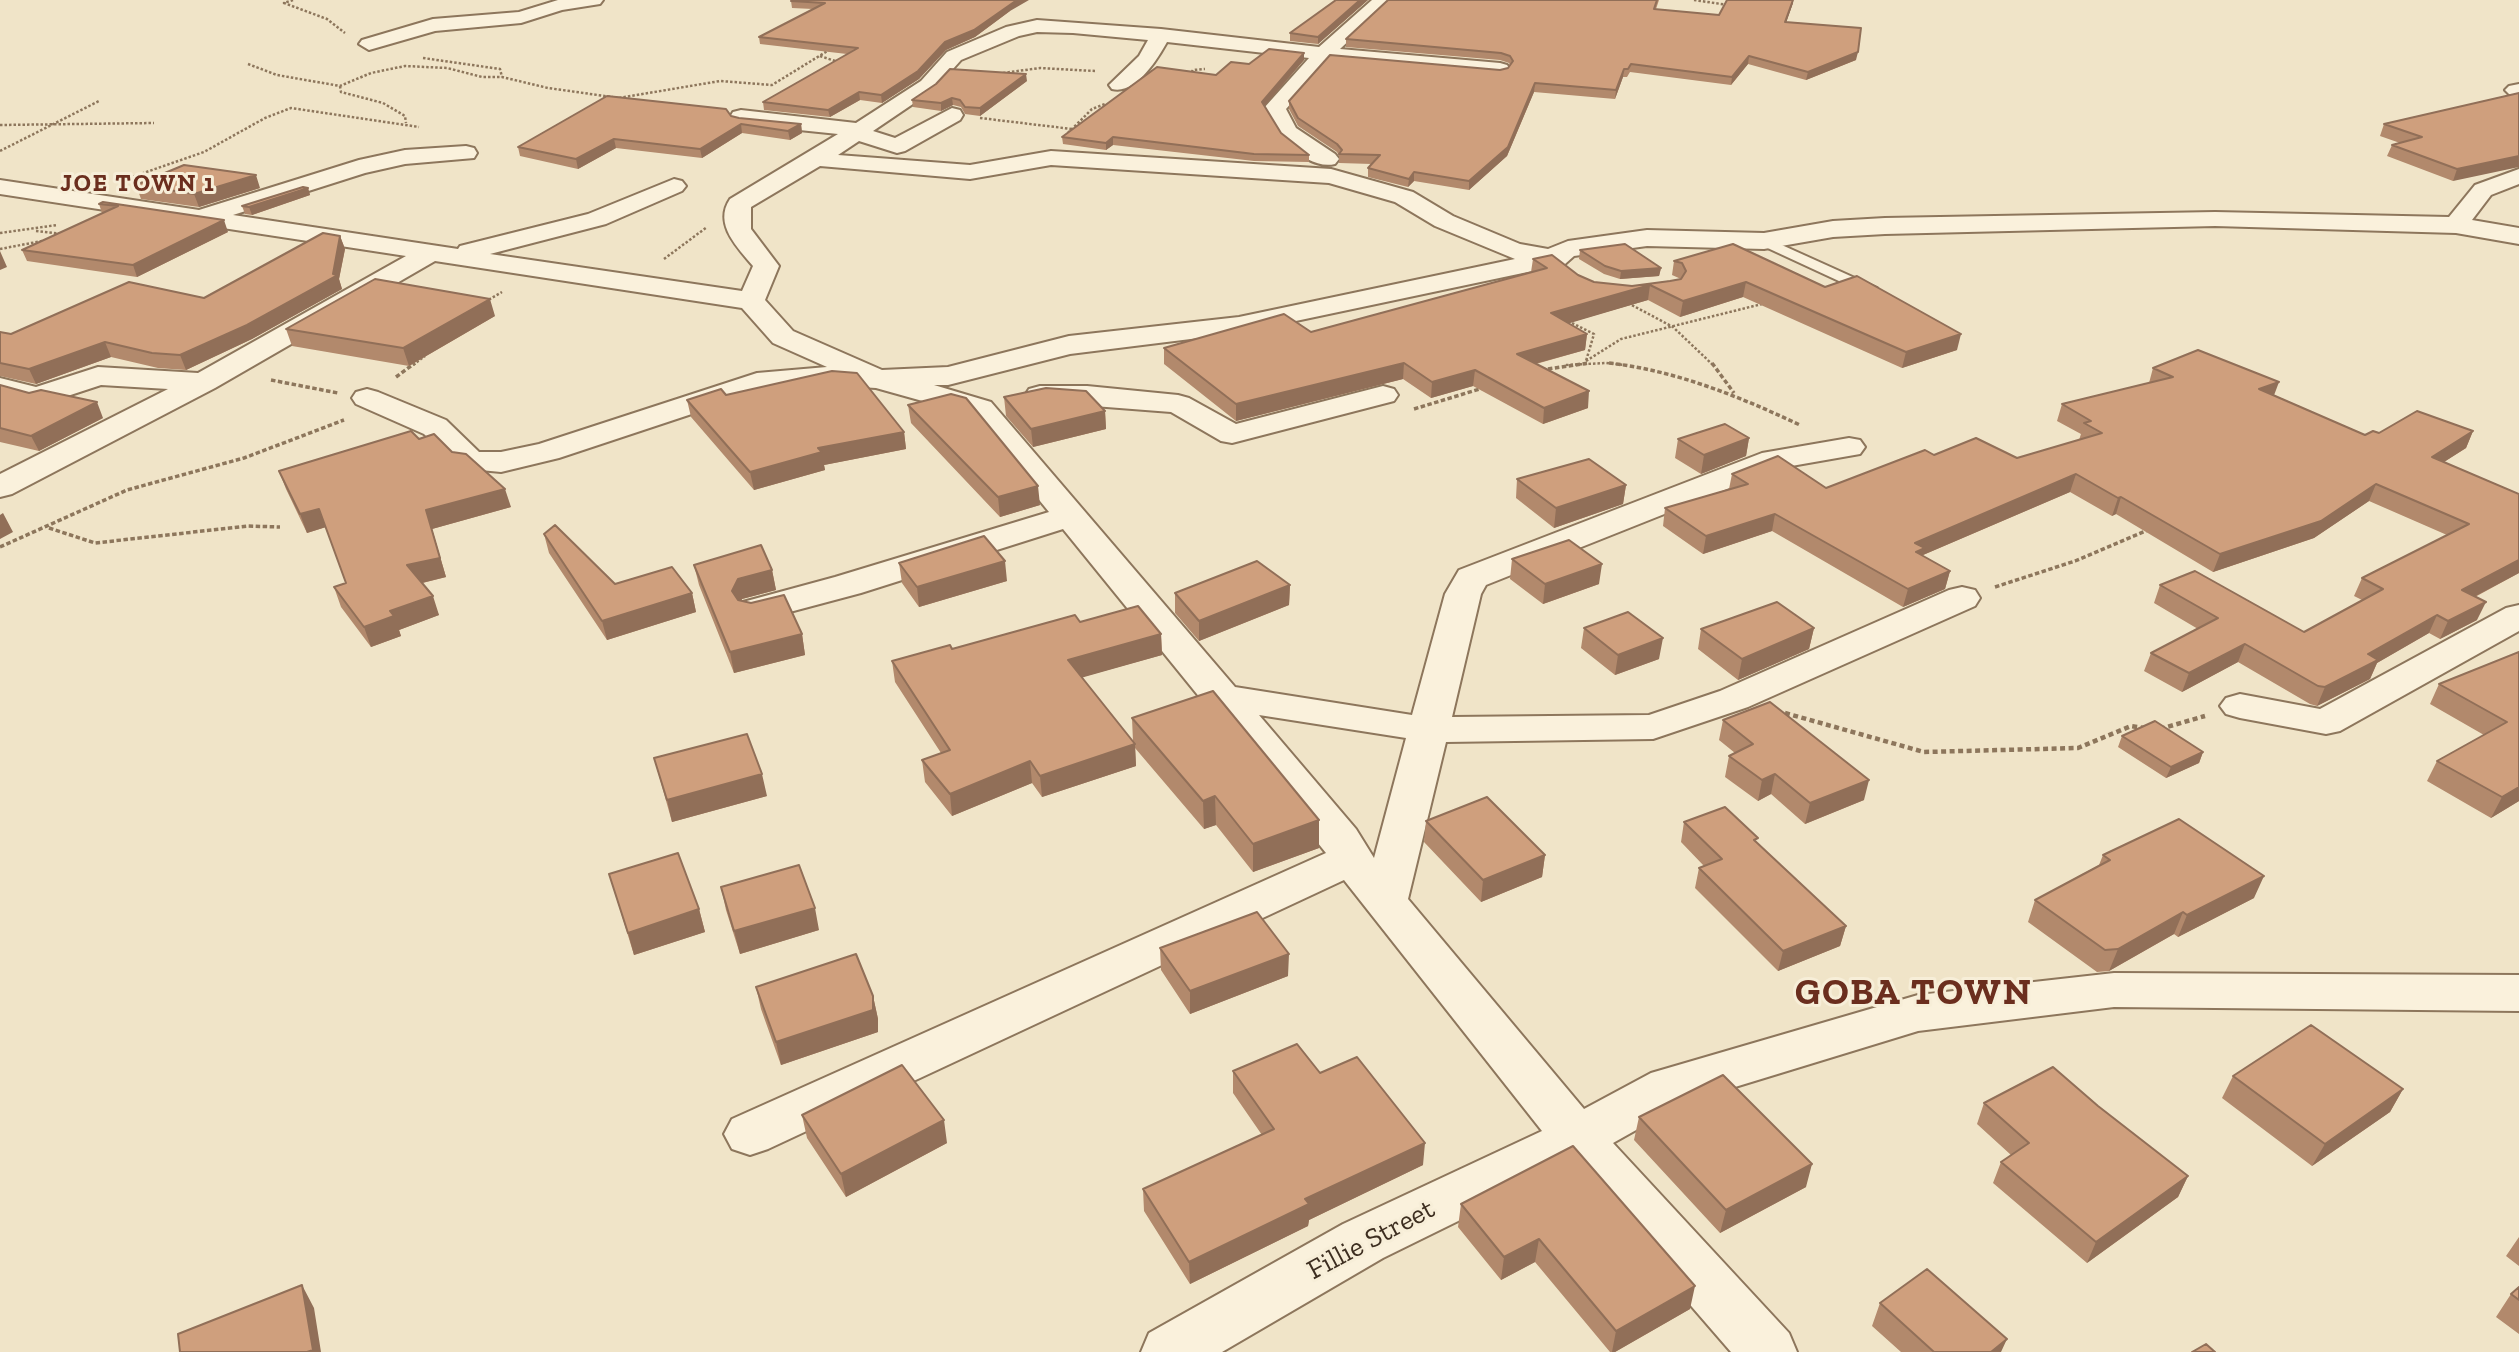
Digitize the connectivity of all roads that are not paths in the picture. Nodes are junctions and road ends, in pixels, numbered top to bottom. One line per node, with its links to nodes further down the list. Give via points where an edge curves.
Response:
1 (594, 0): 4 (street, via 521,17 433,25)
2 (1383, 0): 5 (street)
3 (1161, 35): 5 (street); 7 (street, via 1147,59); 10 (street, via 1037,26 1013,31 954,56 928,85)
4 (369, 44)
5 (1325, 52): 6 (street); 13 (street, via 1275,108 1279,124 1290,136)
6 (1500, 69)
7 (1119, 85)
8 (952, 115): 10 (street, via 897,146)
9 (741, 117): 10 (street)
10 (858, 131): 12 (street)
11 (466, 153): 17 (street, via 359,167)
12 (816, 159): 22 (street, via 970,172 1051,158 1331,176 1404,197 1514,251); 25 (street, via 739,204 738,230 766,266)
13 (1327, 159)
14 (2519, 176): 18 (street, via 2483,190)
15 (674, 186): 21 (street, via 597,219)
16 (0, 187): 17 (street)
17 (199, 218): 21 (street)
18 (2456, 225): 19 (street); 20 (street, via 2215,219 1898,226 1833,229)
19 (2519, 236)
20 (1764, 241): 22 (street, via 1647,238 1568,249); 24 (lane)
21 (443, 254): 25 (street); 27 (street)
22 (1556, 258): 23 (street); 26 (street, via 1239,325 1069,345 948,376)
23 (1593, 285)
24 (1880, 294)
25 (751, 301): 26 (street, via 783,337)
26 (878, 379): 30 (street, via 826,376 757,382 548,451 501,462 470,461 435,427); 31 (street)
27 (204, 382): 28 (street, via 98,376 37,397); 33 (street)
28 (0, 387)
29 (1383, 394): 31 (street, via 1232,434 1178,404 1042,394)
30 (375, 401)
31 (979, 408): 34 (street)
32 (1849, 447): 40 (street, via 1773,460 1472,578 1463,594)
33 (0, 487)
34 (1070, 516): 36 (street); 38 (street)
35 (1962, 598): 40 (street, via 1734,699 1653,727)
36 (755, 610)
37 (2519, 616): 39 (street, via 2326,722)
38 (1221, 697): 40 (street); 41 (street, via 1341,839)
39 (2239, 706)
40 (1431, 730): 42 (street)
41 (1352, 859): 42 (street); 44 (street)
42 (1385, 901): 45 (street)
43 (2519, 993): 45 (street, Fillie Street, via 2114,990 1918,1013 1669,1087)
44 (750, 1134)
45 (1577, 1138): 46 (street, Fillie Street, via 1363,1241); 47 (street)
46 (1170, 1352)
47 (1768, 1352)

